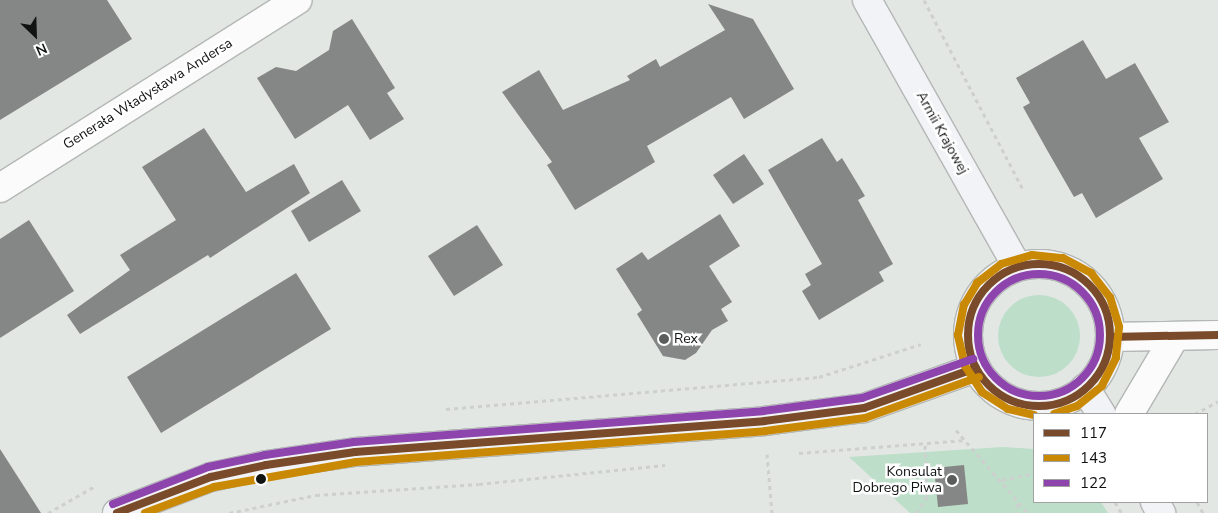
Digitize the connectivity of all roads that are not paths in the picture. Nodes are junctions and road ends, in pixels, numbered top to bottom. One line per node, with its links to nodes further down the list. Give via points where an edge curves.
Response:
1 (297, 0): 3 (street, Generała Władysława Andersa)
2 (867, 0): 4 (street, Armii Krajowej)
3 (0, 188)
4 (1017, 266): 6 (street, via 1053,266 1070,270 1092,287 1106,310); 8 (street, via 995,278 978,297 969,320 968,345)
5 (1218, 335): 7 (street)
6 (1110, 337): 7 (street); 9 (street, via 1106,356)
7 (1174, 338): 11 (street)
8 (976, 368): 9 (street, via 988,385 1006,398 1026,404 1047,405 1068,400); 12 (street, via 864,408 764,421 355,452 266,465 211,477)
9 (1085, 388): 10 (street)
10 (1100, 413)
11 (1130, 413)
12 (117, 513)

